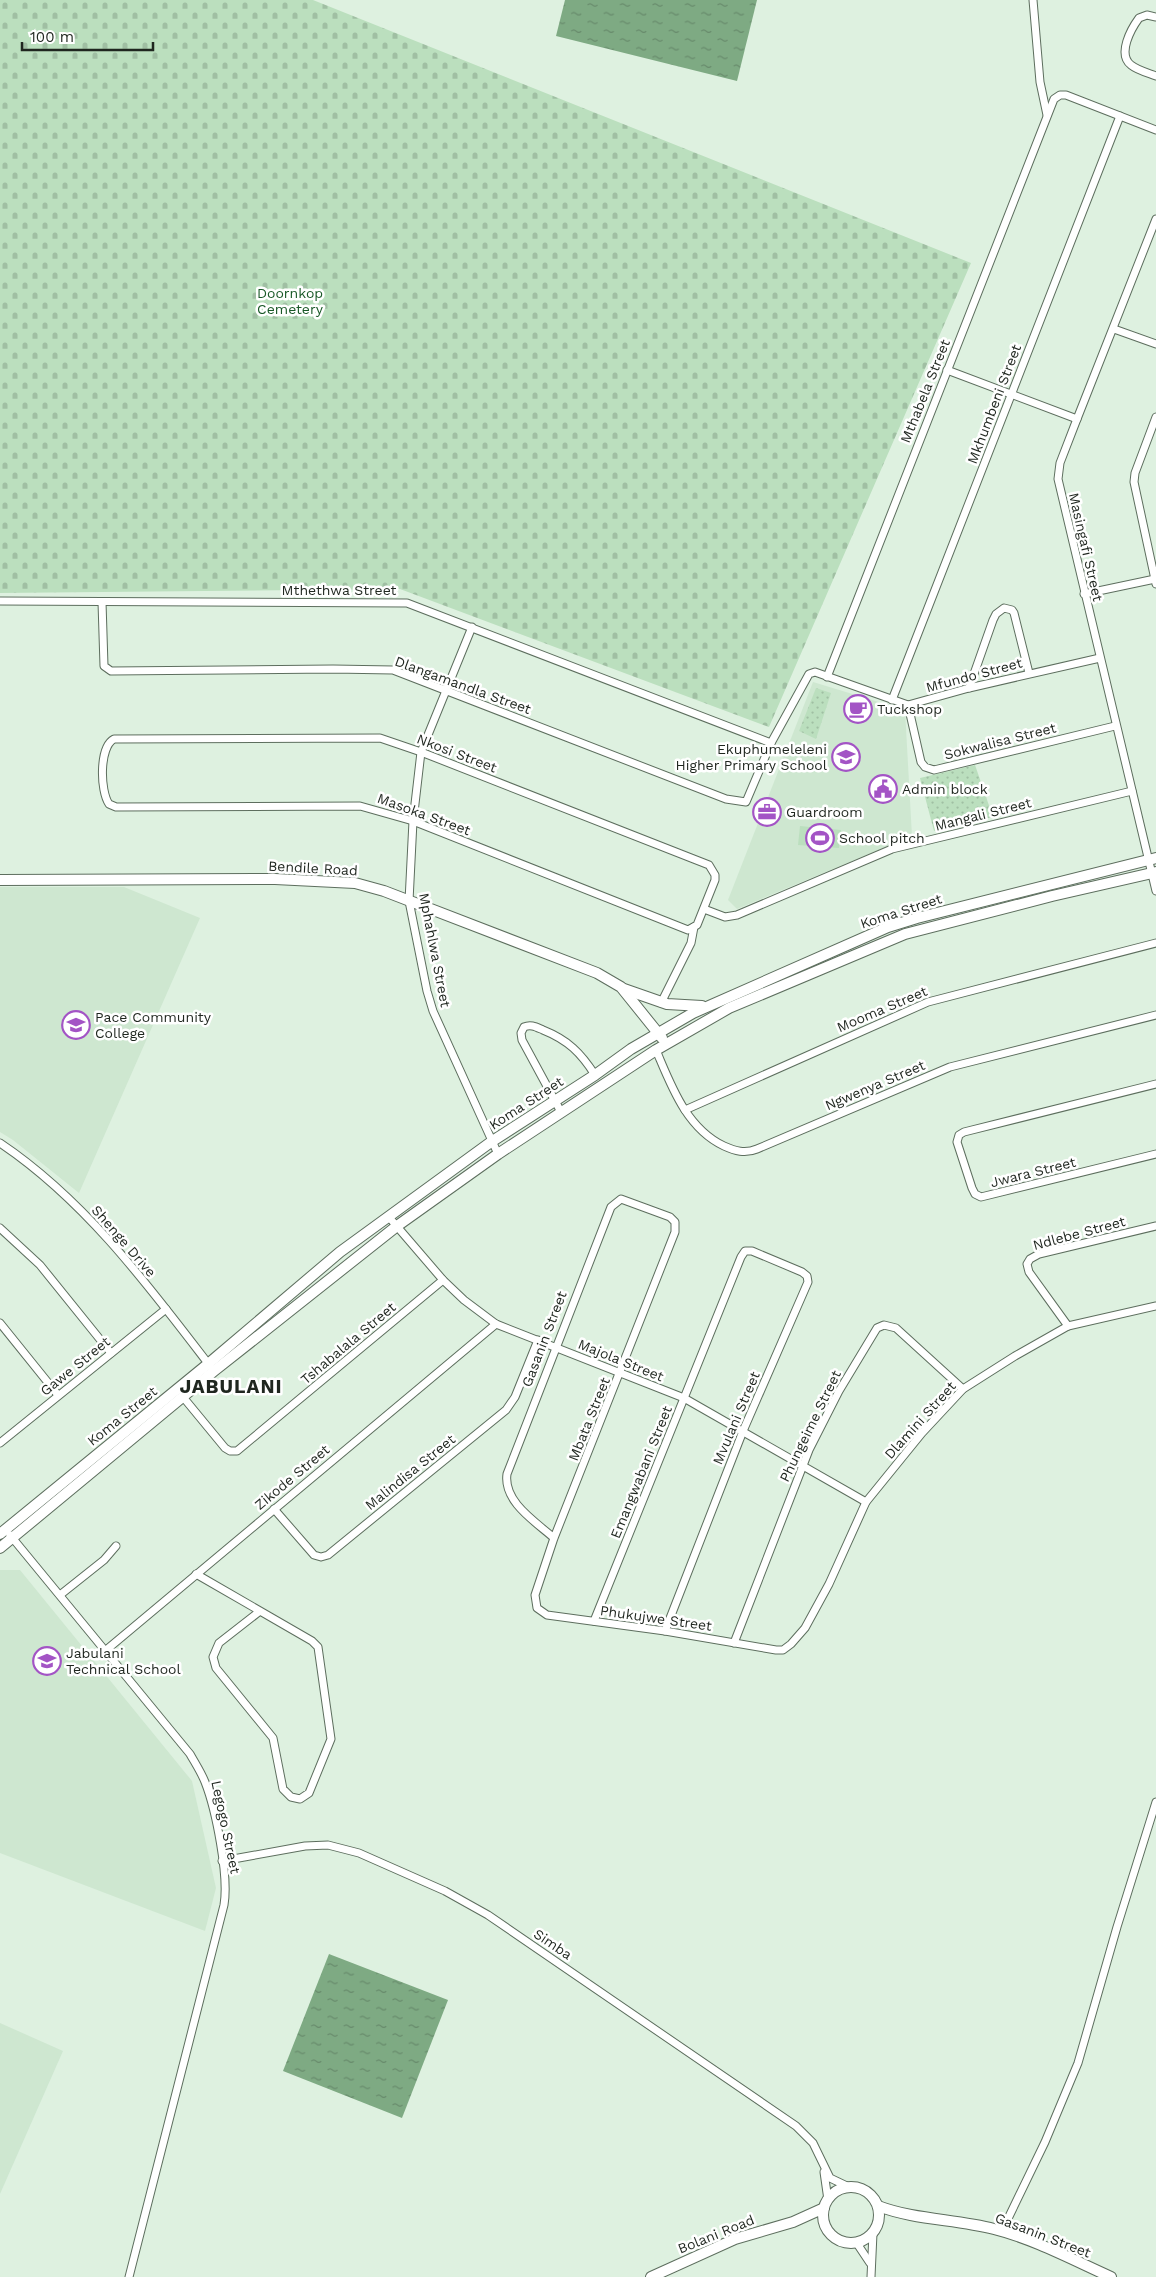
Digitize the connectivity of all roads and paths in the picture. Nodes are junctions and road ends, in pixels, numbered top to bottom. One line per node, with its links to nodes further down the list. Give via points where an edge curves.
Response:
1 (1040, 0): 2 (street)
2 (1034, 4): 5 (street, via 1040,82)
3 (1156, 17): 4 (street, via 1147,15 1139,18 1125,53 1132,66)
4 (1156, 76)
5 (1047, 115): 6 (street, Mthabela Street, via 1056,96 1066,95); 11 (street, Mthabela Street)
6 (1120, 116): 7 (street, Mthabela Street); 12 (street, Mkhumbeni Street)
7 (1156, 130)
8 (1156, 219): 9 (street, Masingafi Street)
9 (1114, 329): 10 (street); 14 (street, Masingafi Street)
10 (1156, 344)
11 (947, 370): 12 (street); 22 (street, Mthabela Street)
12 (1011, 394): 14 (street); 25 (street, Mkhumbeni Street)
13 (1156, 417): 15 (street, via 1134,479)
14 (1077, 419): 16 (street, Masingafi Street, via 1060,463 1058,478)
15 (1155, 581): 16 (street)
16 (1084, 594): 20 (street, Masingafi Street)
17 (0, 601): 18 (street, Mthethwa Street)
18 (102, 602): 19 (street, Mthethwa Street, via 394,602 416,605); 24 (street, Dlangamandla Street, via 104,666 111,671 385,669)
19 (472, 627): 24 (street, Mphahlwa Street); 29 (street, Mthethwa Street)
20 (1100, 658): 21 (street, Mfundo Street); 27 (street, Masingafi Street)
21 (1029, 673): 23 (street, Mfundo Street); 23 (street, via 1014,612 1004,608 993,620)
22 (828, 677): 25 (street); 29 (street, via 815,672 805,678)
23 (969, 688): 26 (street, Mfundo Street)
24 (446, 690): 29 (street, Dlangamandla Street, via 726,799 746,802); 30 (street, Mphahlwa Street)
25 (892, 700): 26 (street)
26 (908, 705): 27 (street, Sokwalisa Street, via 921,762 934,770)
27 (1115, 726): 31 (street, Masingafi Street)
28 (108, 743): 30 (street, Nkosi Street, via 114,739 380,738); 32 (street, Masoka Street, via 103,757 106,796 114,807 360,806)
29 (771, 744)
30 (421, 752): 32 (street, Mphahlwa Street); 38 (street, Nkosi Street, via 709,865 715,880)
31 (1132, 791): 33 (street, Masingafi Street); 38 (street, Mangali Street, via 892,849 737,915 724,916)
32 (413, 821): 37 (street, Mphahlwa Street); 39 (street, Masoka Street)
33 (1153, 858): 34 (street, Masingafi Street); 43 (main road, Koma Street, via 894,924)
34 (1154, 873): 36 (street, Masingafi Street); 46 (main road, Koma Street, via 905,934 729,1008)
35 (0, 880): 37 (main road, Bendile Road, via 274,879 346,882)
36 (1156, 891)
37 (409, 900): 41 (main road, Bendile Road, via 597,973); 53 (street, Mphahlwa Street, via 433,1010)
38 (704, 909): 39 (street, Nkosi Street, via 697,925)
39 (691, 928): 42 (street, Nkosi Street, via 691,943)
40 (1156, 943): 51 (street, Mooma Street, via 928,1002)
41 (621, 987): 42 (main road); 45 (main road, Bendile Road)
42 (662, 1003): 43 (main road)
43 (708, 1006): 45 (main road, Koma Street)
44 (1156, 1015): 51 (street, Ngwenya Street, via 950,1067 753,1151 736,1151 718,1143 697,1127)
45 (658, 1032): 46 (main road, Bendile Road); 48 (main road, Koma Street)
46 (666, 1044): 47 (main road, Koma Street)
47 (656, 1050): 51 (street, Ngwenya Street); 52 (main road, Koma Street)
48 (595, 1075): 50 (main road, Koma Street); 50 (street, via 568,1042 534,1026 526,1026 521,1033 522,1040)
49 (1156, 1084): 56 (street, Jwara Street, via 964,1132 958,1137 972,1188 981,1197)
50 (555, 1101): 52 (street); 53 (main road, Koma Street)
51 (685, 1110)
52 (561, 1112): 55 (main road, Koma Street)
53 (491, 1142): 55 (street, Mphahlwa Street); 57 (main road, Koma Street)
54 (0, 1143): 65 (street, Shenge Drive, via 55,1186 93,1222)
55 (498, 1154): 59 (main road, Koma Street)
56 (1156, 1154)
57 (388, 1216): 59 (street, Majola Street); 72 (main road, Koma Street, via 314,1273)
58 (675, 1225): 70 (street, Gasanin Street, via 670,1217 623,1199 613,1204); 73 (street, Mbata Street, via 674,1236)
59 (397, 1226): 63 (street, Majola Street); 72 (main road, Koma Street)
60 (1156, 1226): 68 (street, Ndlebe Street, via 1038,1254 1030,1259 1027,1264 1029,1272)
61 (0, 1228): 71 (street, via 40,1265)
62 (747, 1250): 77 (street, Emangwabani Street, via 741,1257); 78 (street, Mvulani Street, via 802,1272 808,1280)
63 (443, 1280): 67 (street, Majola Street); 76 (street, Tshabalala Street, via 237,1451 223,1446)
64 (1156, 1306): 68 (street, Dlamini Street)
65 (166, 1309): 71 (street, Gawe Street); 72 (street, Shenge Drive)
66 (0, 1324): 75 (street)
67 (496, 1324): 69 (street, Majola Street); 83 (street, Zikode Street)
68 (1068, 1326): 74 (street, Dlamini Street)
69 (538, 1340): 70 (street, Majola Street); 83 (street, Malindisa Street, via 515,1397 506,1410 328,1555 314,1555)
70 (556, 1347): 73 (street, Majola Street); 85 (street, Gasanin Street, via 506,1482 510,1496)
71 (110, 1352): 75 (street, Gawe Street)
72 (211, 1368): 76 (main road, Koma Street); 84 (main road, Koma Street)
73 (620, 1373): 77 (street, Majola Street); 85 (street, Mbata Street)
74 (963, 1389): 81 (street, Phungeime Street, via 896,1328 880,1326 869,1338 839,1391); 82 (street, Dlamini Street)
75 (58, 1395): 80 (street, Gawe Street)
76 (183, 1397): 84 (main road, Koma Street)
77 (684, 1398): 78 (street, Majola Street); 92 (street, Emangwabani Street)
78 (742, 1431): 81 (street, Majola Street); 93 (street, Mvulani Street)
79 (0, 1432): 80 (street)
80 (2, 1441)
81 (802, 1466): 82 (street, Majola Street); 94 (street, Phungeime Street)
82 (866, 1502): 95 (street, Dlamini Street, via 802,1634)
83 (274, 1508): 88 (street, Zikode Street)
84 (6, 1534): 87 (main road, Koma Street); 89 (street, Legogo Street)
85 (554, 1538): 90 (street, Mbata Street)
86 (116, 1546): 89 (street, via 104,1560)
87 (0, 1548)
88 (196, 1574): 91 (street); 96 (street, Zikode Street)
89 (60, 1595): 96 (street, Legogo Street)
90 (534, 1595): 92 (street, Phukujwe Street, via 537,1608 547,1615)
91 (260, 1610): 91 (street, via 219,1643 213,1657 216,1668 273,1738 283,1789 291,1797 300,1799 309,1793 331,1739 319,1650 314,1642)
92 (594, 1622): 93 (street, Phukujwe Street)
93 (665, 1631): 94 (street, Phukujwe Street)
94 (734, 1643): 95 (street, Phukujwe Street, via 776,1650)
95 (787, 1648)
96 (105, 1651): 98 (street, Legogo Street, via 190,1754 201,1772)
97 (1156, 1802): 107 (street, via 1078,2063 1046,2142)
98 (222, 1861): 99 (street, Simba, via 328,1845 366,1856 467,1901 796,2126 813,2143); 111 (street, Legogo Street, via 226,1887 224,1905)
99 (823, 2166): 100 (street, via 830,2178); 101 (street)
100 (849, 2187): 101 (main road, via 838,2191); 102 (main road, via 868,2193)
101 (826, 2204): 104 (main road, Bolani Road); 106 (main road)
102 (878, 2206): 103 (main road, Gasanin Street); 105 (main road)
103 (905, 2215): 105 (main road, Gasanin Street, via 894,2215); 107 (main road, Gasanin Street)
104 (793, 2222): 106 (main road, Bolani Road); 112 (main road, Bolani Road, via 735,2239)
105 (878, 2223): 108 (main road)
106 (825, 2224): 109 (main road, via 836,2238)
107 (1002, 2231): 114 (main road, Gasanin Street)
108 (873, 2233): 109 (main road); 110 (street)
109 (856, 2242): 110 (street)
110 (872, 2266): 113 (street)
111 (129, 2277)
112 (651, 2277)
113 (871, 2277)
114 (1111, 2277)

